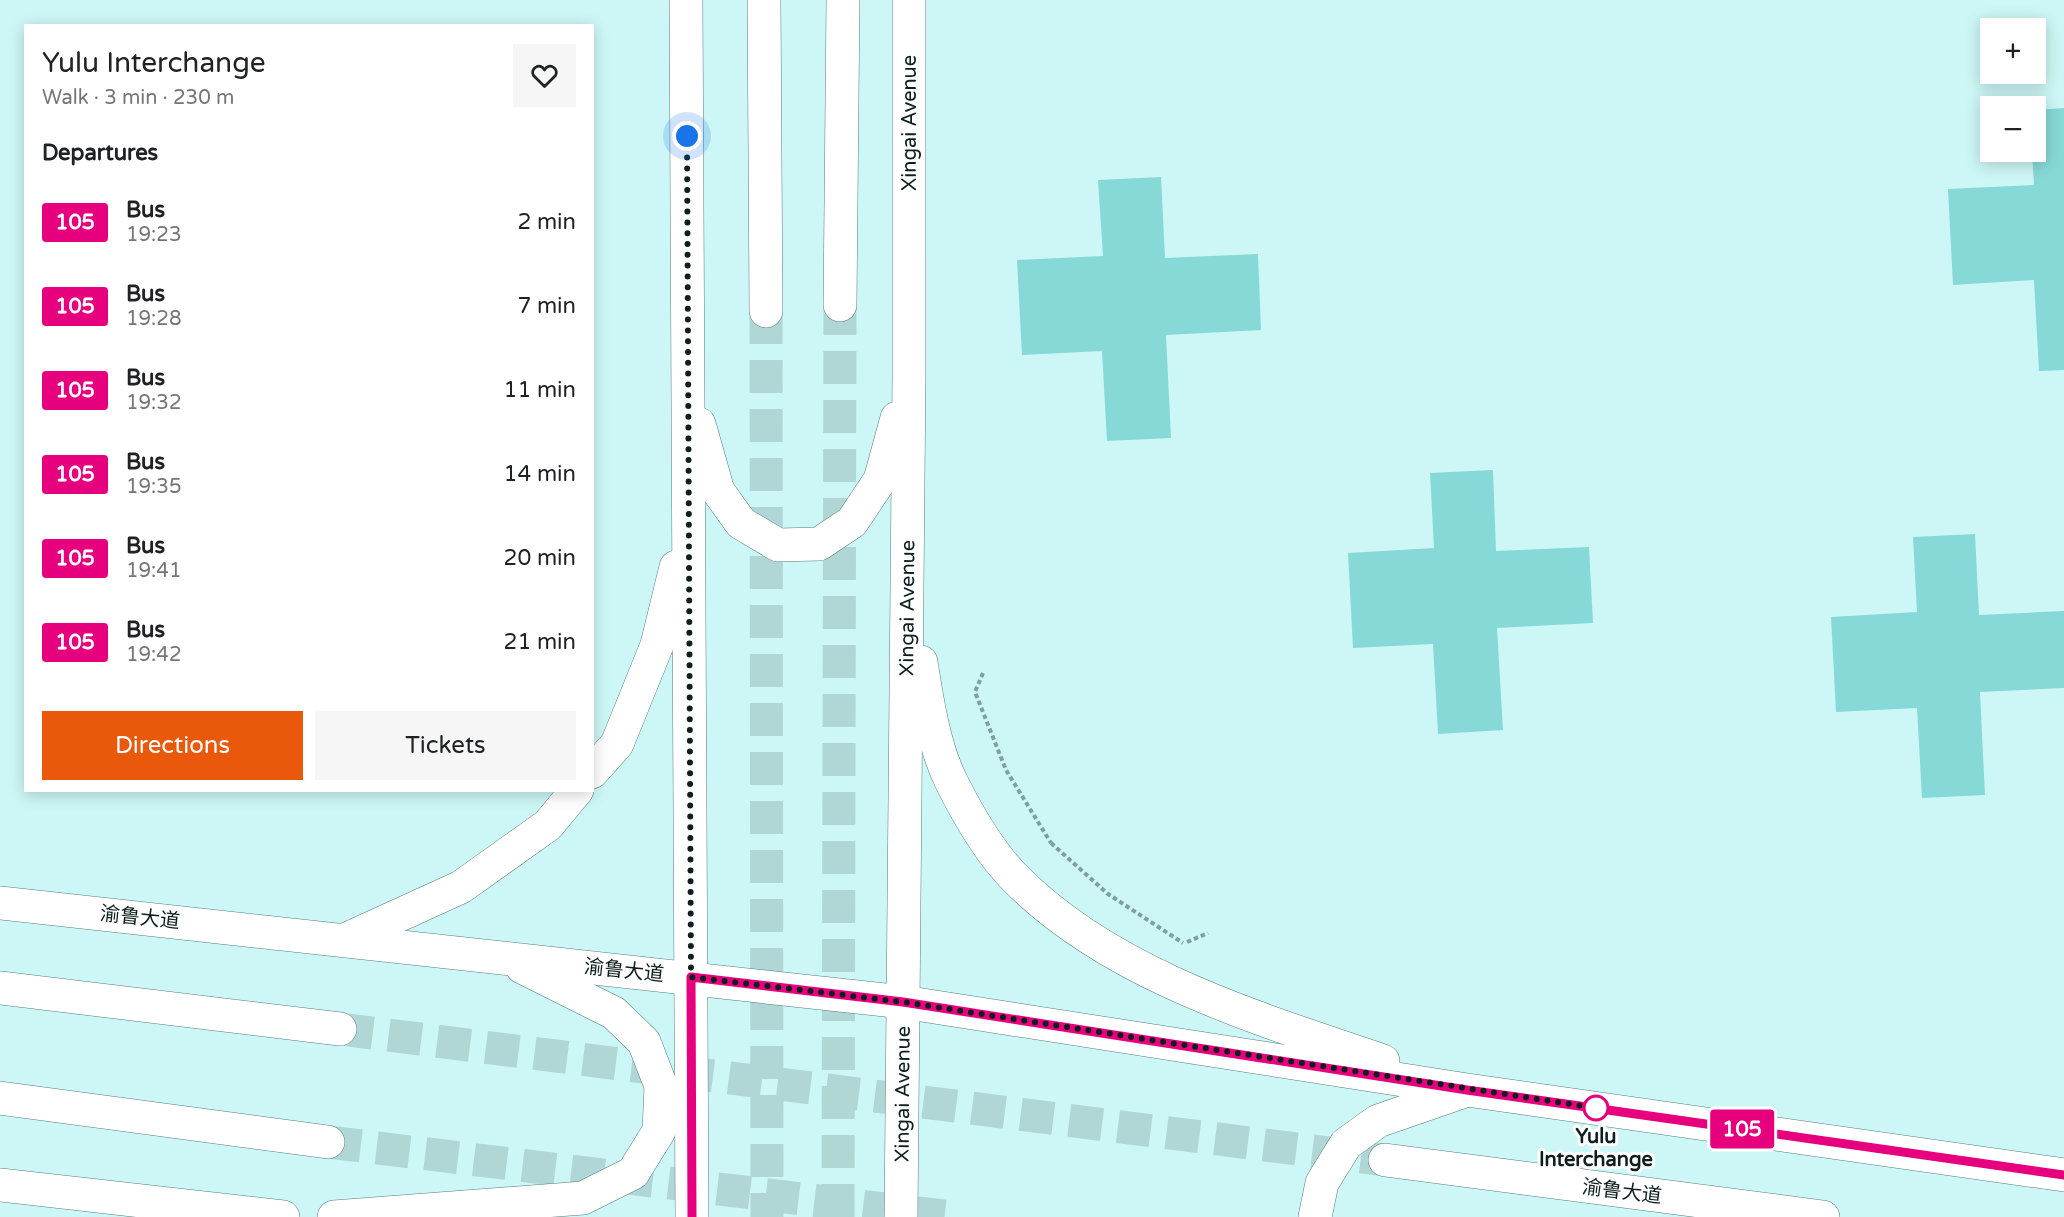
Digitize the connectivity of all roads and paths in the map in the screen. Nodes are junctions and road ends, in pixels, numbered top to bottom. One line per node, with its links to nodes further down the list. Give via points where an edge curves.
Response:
1 (686, 0): 8 (main road)
2 (764, 0): 6 (main road)
3 (843, 0): 5 (main road)
4 (909, 0): 7 (main road, Xingai Avenue)
5 (840, 305)
6 (766, 311)
7 (909, 377): 8 (main road, via 880,480 852,522 819,544 778,545 741,523 718,490); 10 (main road, Xingai Avenue)
8 (688, 385): 9 (main road)
9 (688, 516): 12 (main road, via 657,645 617,744); 18 (main road)
10 (907, 586): 20 (main road, Xingai Avenue); 22 (main road, via 930,712 950,779 978,828 1012,875 1063,919 1168,980 1255,1017)
11 (983, 673): 15 (path, bridge, via 975,692 1006,770 1051,843 1107,894 1183,943)
12 (594, 770)
13 (575, 792): 16 (main road, via 548,825 460,887)
14 (0, 903): 16 (main road, 渝鲁大道)
15 (1208, 933)
16 (348, 939): 17 (main road, 渝鲁大道)
17 (502, 956): 18 (main road, 渝鲁大道); 29 (main road, via 614,1013 644,1042 661,1086 659,1131 633,1173 583,1198)
18 (691, 977): 20 (main road, 渝鲁大道); 30 (main road)
19 (0, 988): 21 (main road)
20 (903, 1002): 22 (main road, 渝鲁大道); 31 (main road, Xingai Avenue)
21 (340, 1029)
22 (1467, 1090): 26 (main road, 渝鲁大道); 32 (main road, via 1378,1121 1346,1144 1322,1183)
23 (0, 1098): 24 (main road)
24 (328, 1142)
25 (1385, 1160): 33 (main road, 渝鲁大道)
26 (2064, 1175)
27 (0, 1185): 28 (main road)
28 (283, 1217)
29 (334, 1217)
30 (692, 1217)
31 (902, 1217)
32 (1315, 1217)
33 (1823, 1217)

